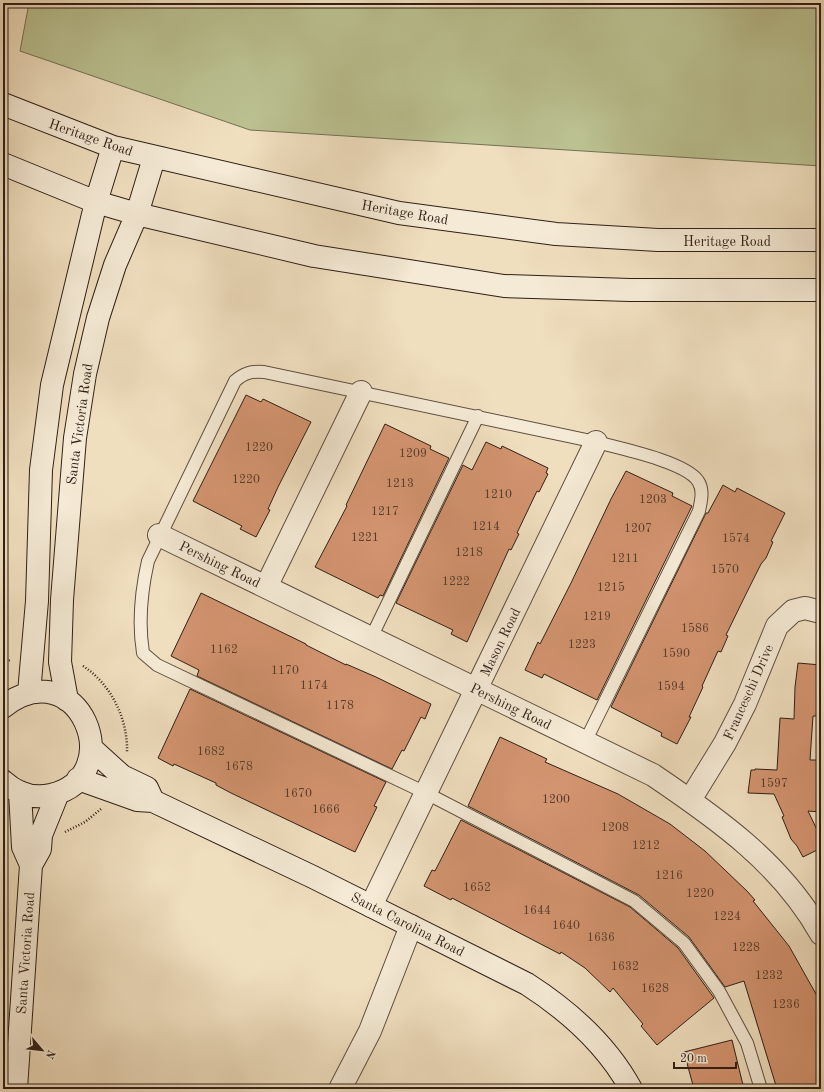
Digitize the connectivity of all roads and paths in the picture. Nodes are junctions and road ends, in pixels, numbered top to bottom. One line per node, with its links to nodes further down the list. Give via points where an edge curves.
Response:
1 (3, 104): 2 (street, Heritage Road)
2 (113, 147): 3 (street, Heritage Road); 5 (street)
3 (154, 158): 6 (street, Santa Victoria Road); 7 (street, Heritage Road, via 399,213 556,234 658,240)
4 (3, 164): 5 (street)
5 (96, 202): 6 (street); 18 (street, via 52,385 41,470 37,601)
6 (136, 214): 8 (street, via 314,256 504,286 630,290); 19 (street, Santa Victoria Road, via 115,265 98,318 85,374 75,438 59,659)
7 (821, 240)
8 (821, 290)
9 (361, 392): 10 (lane); 12 (lane, via 264,372 253,371 242,375 235,381); 13 (street)
10 (478, 416): 11 (lane); 15 (lane)
11 (596, 442): 17 (street, Mason Road); 21 (lane, via 645,454 690,472 699,481 702,495 699,511)
12 (159, 535): 13 (street, Pershing Road); 27 (lane, via 148,561 143,584 140,630 143,653 157,665)
13 (266, 587): 15 (street, Pershing Road)
14 (821, 612): 28 (street, Franceschi Drive, via 805,608 793,612 777,626 745,704 725,743)
15 (371, 638): 17 (street, Pershing Road)
16 (79, 663): 23 (path, via 104,685 117,704 124,721 128,742)
17 (477, 690): 21 (street, Pershing Road); 27 (street, Mason Road)
18 (29, 693): 19 (street, via 55,694); 20 (street)
19 (67, 700): 22 (street, via 86,720)
20 (3, 707)
21 (585, 742): 28 (street, Pershing Road, via 653,775)
22 (92, 748): 24 (street, via 88,764); 29 (street, Santa Carolina Road, via 122,776 147,788)
23 (127, 754)
24 (78, 779): 26 (street); 29 (street, Santa Carolina Road, via 137,800)
25 (11, 787): 26 (street, via 32,796); 32 (street, Santa Victoria Road, via 23,847)
26 (58, 793): 32 (street, Santa Victoria Road, via 41,835 40,849)
27 (426, 793): 33 (street, Mason Road); 39 (lane, via 634,901 684,943 719,991 747,1043)
28 (690, 800): 35 (street, Pershing Road, via 743,840 781,877)
29 (153, 801): 33 (street, Santa Carolina Road)
30 (105, 806): 31 (path, via 85,822)
31 (58, 834)
32 (31, 865): 36 (street, Santa Victoria Road)
33 (371, 906): 34 (street, Santa Carolina Road)
34 (411, 926): 37 (street, via 370,1031); 38 (street, Santa Carolina Road, via 527,984 558,1004 608,1054)
35 (820, 929)
36 (16, 1089)
37 (340, 1089)
38 (631, 1089)
39 (761, 1089)

